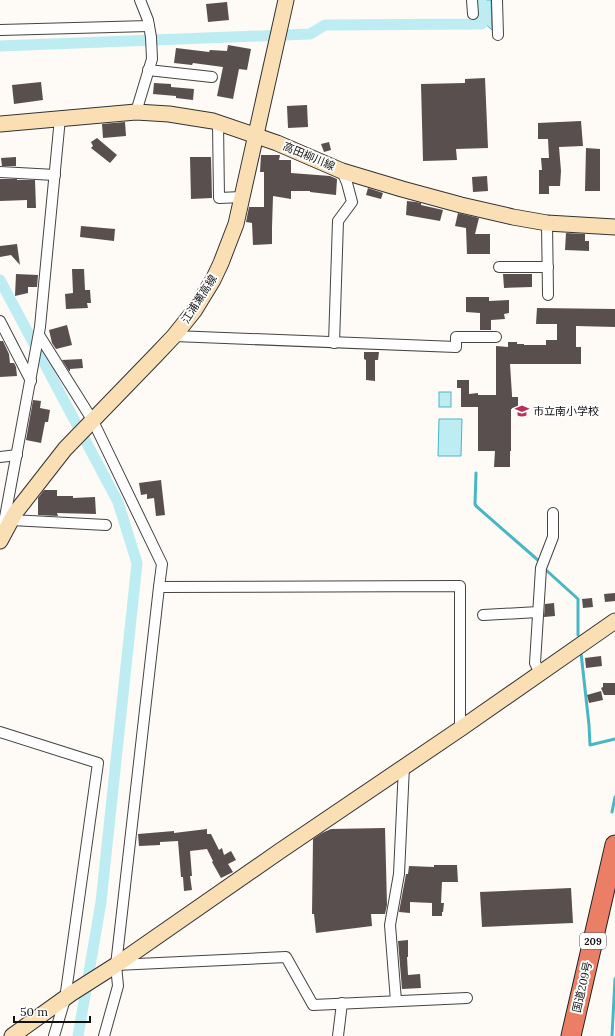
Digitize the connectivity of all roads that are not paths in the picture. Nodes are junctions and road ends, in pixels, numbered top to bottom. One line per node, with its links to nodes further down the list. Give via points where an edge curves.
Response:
1 (140, 0): 6 (street)
2 (286, 0): 15 (main road, 江浦瀬高線)
3 (472, 0): 5 (street)
4 (497, 0): 8 (street)
5 (473, 14)
6 (148, 23): 7 (street); 9 (street, via 152,59)
7 (0, 30)
8 (498, 35)
9 (148, 70): 10 (street); 11 (street)
10 (212, 77)
11 (136, 112): 12 (main road, 高田柳川線); 13 (main road, 高田柳川線, via 169,114)
12 (60, 118): 14 (main road, 高田柳川線); 18 (street)
13 (218, 123): 15 (main road, 高田柳川線); 19 (street, via 219,198)
14 (0, 124)
15 (256, 136): 16 (main road, 高田柳川線); 19 (main road, 江浦瀬高線)
16 (342, 171): 20 (main road, 高田柳川線, via 461,206); 30 (street, via 352,202 338,221)
17 (0, 172): 18 (street)
18 (55, 175): 26 (street)
19 (242, 197): 27 (main road, 江浦瀬高線, via 236,224 213,280 194,312)
20 (547, 223): 21 (main road, 高田柳川線); 22 (street)
21 (615, 227)
22 (548, 267): 23 (street); 24 (street)
23 (499, 268)
24 (548, 295)
25 (0, 321): 29 (street)
26 (40, 331): 31 (street); 32 (street)
27 (174, 336): 30 (street); 32 (main road, 江浦瀬高線)
28 (496, 337): 30 (street, via 456,338 456,347)
29 (4, 338): 31 (street)
30 (334, 343)
31 (32, 376): 33 (street)
32 (90, 423): 36 (main road, 江浦瀬高線, via 65,449); 39 (street, via 162,564)
33 (17, 455): 34 (street); 38 (street)
34 (0, 457)
35 (552, 513): 40 (street, via 554,531 541,568)
36 (11, 520): 37 (street); 38 (main road, 江浦瀬高線)
37 (106, 525)
38 (0, 539)
39 (159, 587): 44 (street, via 460,586); 48 (street)
40 (538, 612): 41 (street); 43 (street, via 535,663)
41 (483, 615)
42 (615, 621): 43 (main road)
43 (540, 673): 44 (main road)
44 (460, 728): 46 (main road)
45 (0, 732): 49 (street, via 98,763)
46 (404, 766): 48 (main road); 51 (street, via 399,874 390,925)
47 (615, 845): 57 (highway, 国道209号 / 209)
48 (113, 967): 49 (main road); 52 (street, via 286,957 314,1005); 55 (street, via 118,986)
49 (68, 996): 53 (main road); 54 (street)
50 (467, 998): 51 (street)
51 (396, 1001): 52 (street)
52 (342, 1003): 56 (street)
53 (12, 1036)
54 (54, 1036)
55 (104, 1036)
56 (338, 1036)
57 (571, 1036)

